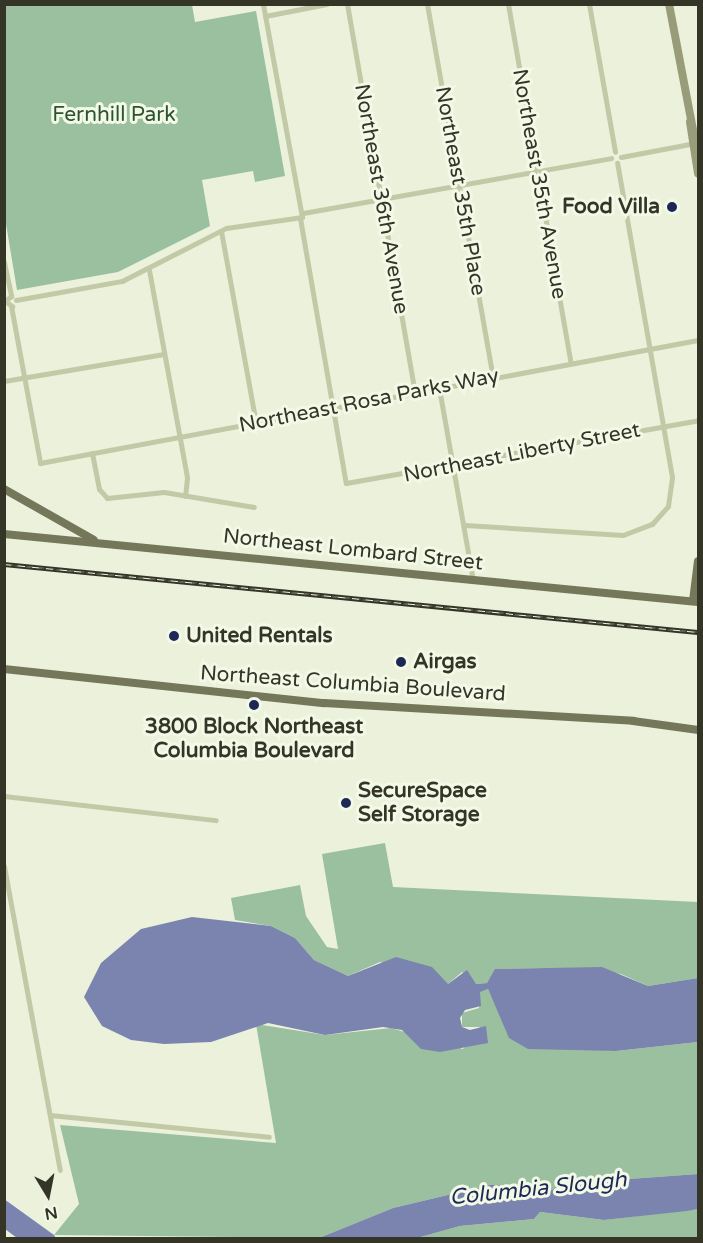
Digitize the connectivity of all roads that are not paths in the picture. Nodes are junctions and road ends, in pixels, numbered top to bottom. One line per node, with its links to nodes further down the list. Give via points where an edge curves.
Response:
1 (263, 4): 8 (street)
2 (327, 4): 8 (street)
3 (347, 4): 18 (street, Northeast 36th Avenue)
4 (427, 4): 17 (street, Northeast 35th Place)
5 (508, 4): 16 (street, Northeast 35th Avenue)
6 (589, 4): 10 (street)
7 (669, 4): 9 (main road)
8 (265, 16): 19 (street)
9 (695, 143): 11 (main road); 12 (street); 15 (main road)
10 (615, 152): 12 (street); 13 (street)
11 (699, 156)
12 (621, 157): 14 (street)
13 (611, 159): 14 (street); 16 (street)
14 (617, 163): 27 (street)
15 (698, 166)
16 (537, 171): 17 (street); 29 (street, Northeast 35th Avenue)
17 (459, 186): 18 (street); 31 (street, Northeast 35th Place)
18 (381, 200): 19 (street); 34 (street, Northeast 36th Avenue)
19 (299, 214): 20 (street); 35 (street)
20 (221, 231): 22 (street); 37 (street)
21 (4, 262): 23 (street)
22 (149, 270): 23 (street, via 113,284); 28 (street)
23 (13, 298): 24 (street); 25 (street)
24 (5, 301): 25 (street)
25 (11, 306): 30 (street)
26 (699, 340): 27 (street, Northeast Rosa Parks Way)
27 (649, 349): 29 (street, Northeast Rosa Parks Way); 38 (street)
28 (165, 354): 30 (street); 39 (street)
29 (570, 364): 31 (street, Northeast Rosa Parks Way)
30 (24, 377): 32 (street); 40 (street, Northeast Rosa Parks Way, via 40,463)
31 (493, 378): 33 (street, Northeast Rosa Parks Way)
32 (4, 381)
33 (439, 388): 34 (street, Northeast Rosa Parks Way); 41 (street)
34 (415, 393): 35 (street, Northeast Rosa Parks Way)
35 (333, 408): 37 (street, Northeast Rosa Parks Way); 41 (street, Northeast Liberty Street, via 346,483)
36 (699, 420): 38 (street, Northeast Liberty Street)
37 (256, 423): 39 (street, Northeast Rosa Parks Way)
38 (663, 427): 41 (street, Northeast Liberty Street); 45 (street, via 673,492 664,513 645,528 606,535)
39 (180, 437): 40 (street, Northeast Rosa Parks Way); 43 (street)
40 (92, 453): 43 (street, via 99,489 107,498 156,492)
41 (453, 466): 45 (street)
42 (4, 489): 47 (main road)
43 (185, 496): 44 (street)
44 (254, 507)
45 (465, 525): 49 (street)
46 (4, 534): 47 (main road, Northeast Lombard Street)
47 (100, 543): 49 (main road, Northeast Lombard Street)
48 (699, 561): 50 (main road)
49 (473, 580): 50 (main road, Northeast Lombard Street)
50 (696, 601)
51 (4, 669): 52 (main road, Northeast Columbia Boulevard, via 326,704 633,721)
52 (699, 730)
53 (4, 796): 54 (street)
54 (216, 820)
55 (4, 866): 56 (street)
56 (50, 1115): 57 (street); 58 (street)
57 (269, 1137)
58 (60, 1170)

